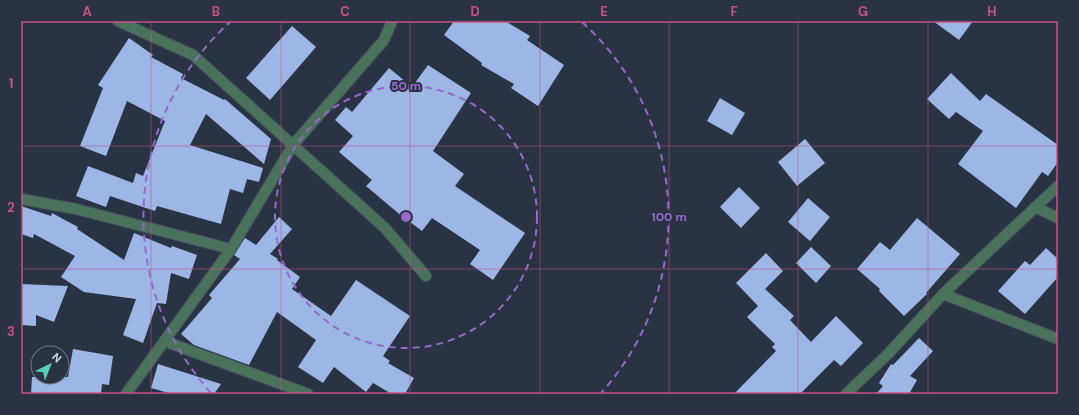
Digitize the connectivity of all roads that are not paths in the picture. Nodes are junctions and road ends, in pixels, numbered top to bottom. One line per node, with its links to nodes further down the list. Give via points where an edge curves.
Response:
1 (118, 21): 3 (street, via 193,55)
2 (392, 21): 3 (street, via 384,40)
3 (293, 145): 8 (street); 9 (street, via 385,228)
4 (1058, 186): 6 (street)
5 (21, 199): 8 (street, via 76,209)
6 (1035, 207): 7 (street); 10 (street)
7 (1058, 218)
8 (231, 249): 12 (street)
9 (426, 276)
10 (943, 294): 11 (street); 15 (street, via 888,354)
11 (1058, 339)
12 (164, 341): 13 (street); 14 (street)
13 (126, 394)
14 (308, 394)
15 (846, 394)

